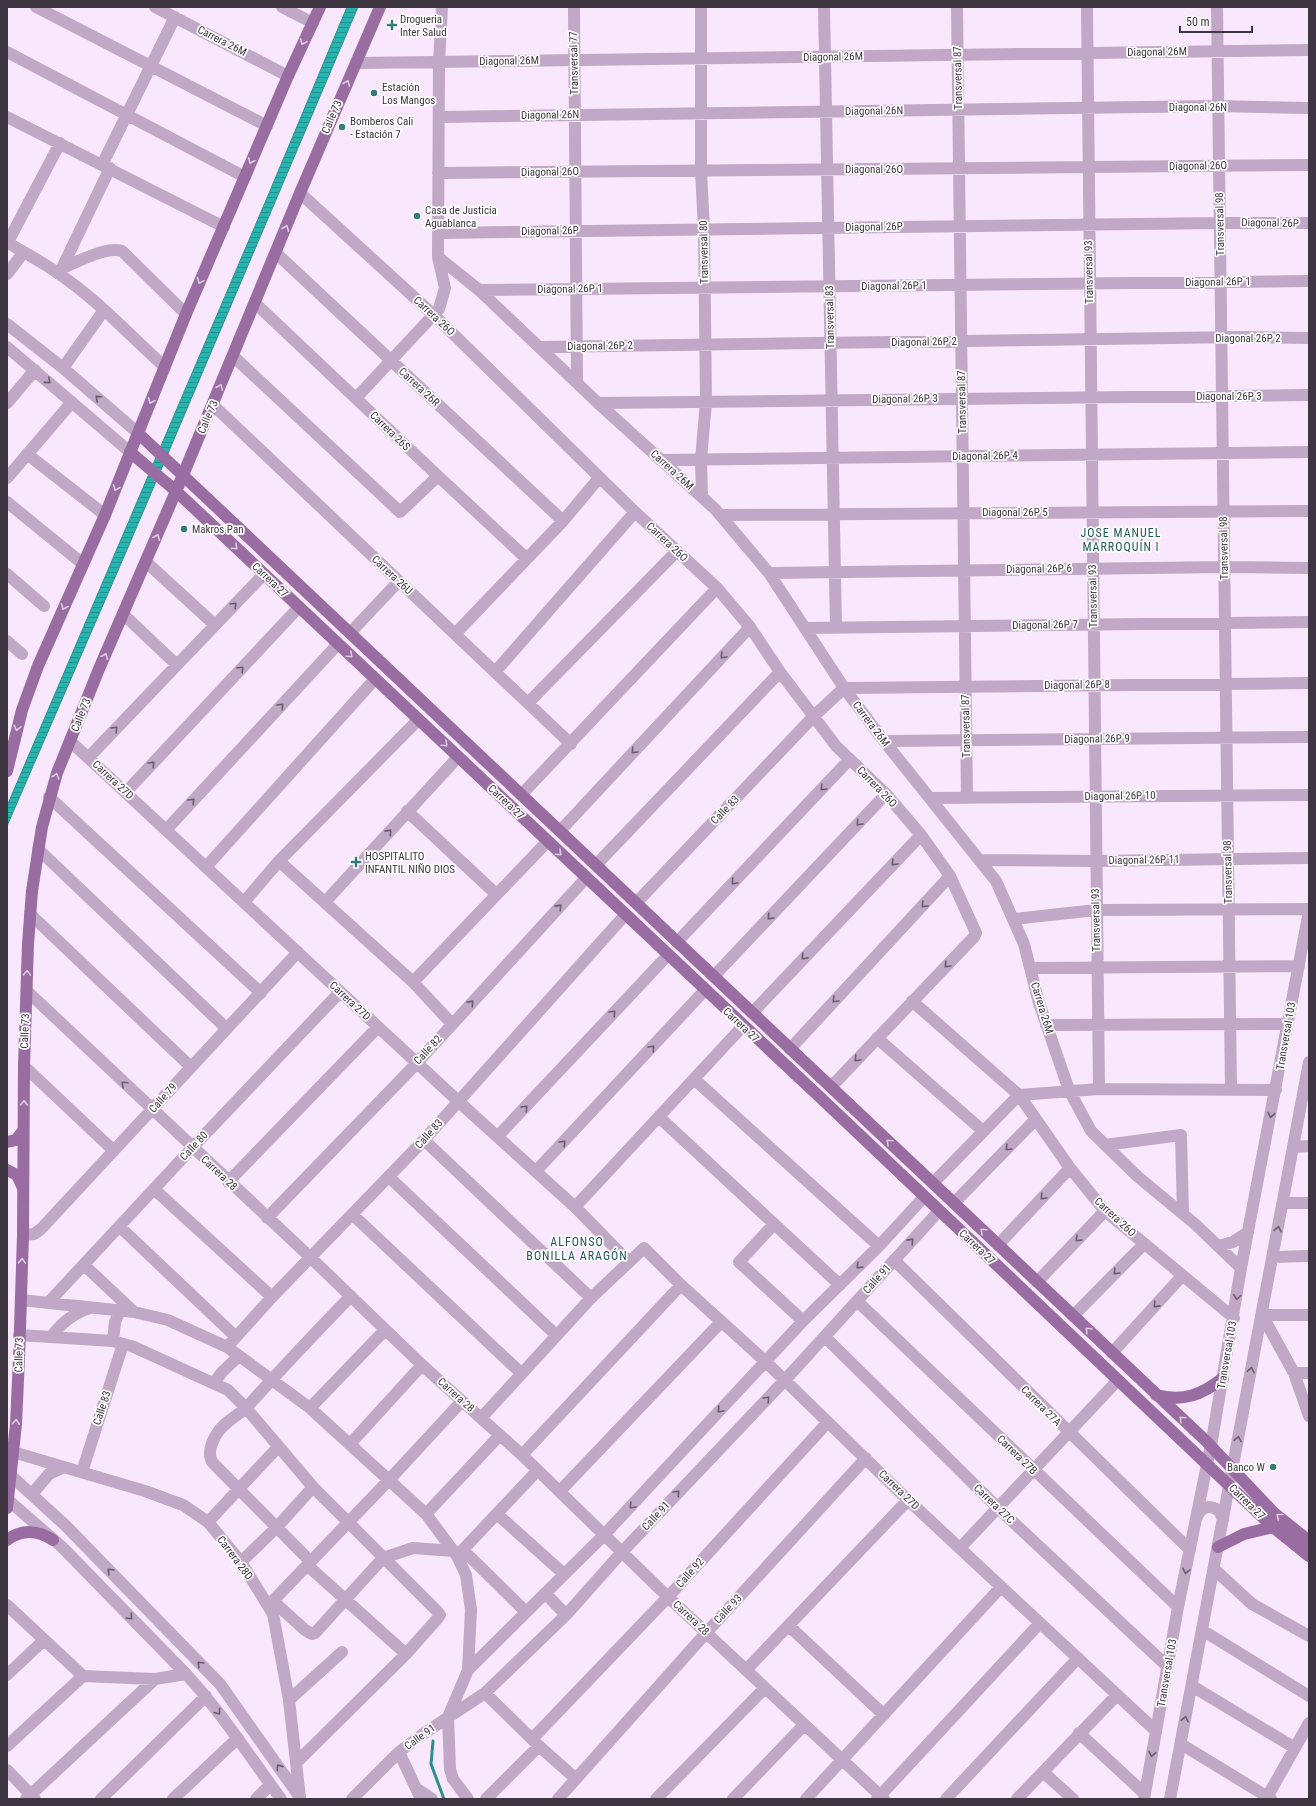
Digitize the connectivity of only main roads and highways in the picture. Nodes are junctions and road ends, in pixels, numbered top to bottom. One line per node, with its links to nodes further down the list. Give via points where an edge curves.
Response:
1 (320, 7): 3 (main road, one-way to 3, via 266,126)
2 (380, 7): 5 (main road, Calle 73, one-way to 2)
3 (138, 434): 4 (main road); 5 (main road)
4 (130, 452): 6 (main road); 7 (main road, one-way to 7, via 105,516 29,687)
5 (183, 475): 6 (main road, Calle 73); 13 (main road, Carrera 27, one-way to 5)
6 (176, 491): 8 (main road, Calle 73, one-way to 6, via 30,914 38,849 49,797 70,741); 16 (main road, Carrera 27, one-way to 16)
7 (7, 771)
8 (23, 1131): 9 (main road, via 16,1140); 11 (main road, Calle 73)
9 (7, 1142)
10 (7, 1170): 11 (main road, via 20,1179)
11 (24, 1193): 14 (main road, Calle 73, one-way to 11, via 13,1452 19,1359)
12 (1223, 1378): 13 (main road, via 1211,1388 1182,1398)
13 (1156, 1395): 19 (main road, Carrera 27, one-way to 13, via 1274,1513 1233,1469)
14 (9, 1473): 15 (main road)
15 (7, 1503)
16 (1273, 1527): 20 (main road, via 1244,1534); 21 (main road, Carrera 27)
17 (7, 1540): 18 (main road, via 29,1532 46,1535)
18 (53, 1540)
19 (1309, 1540)
20 (1218, 1547)
21 (1309, 1556)

